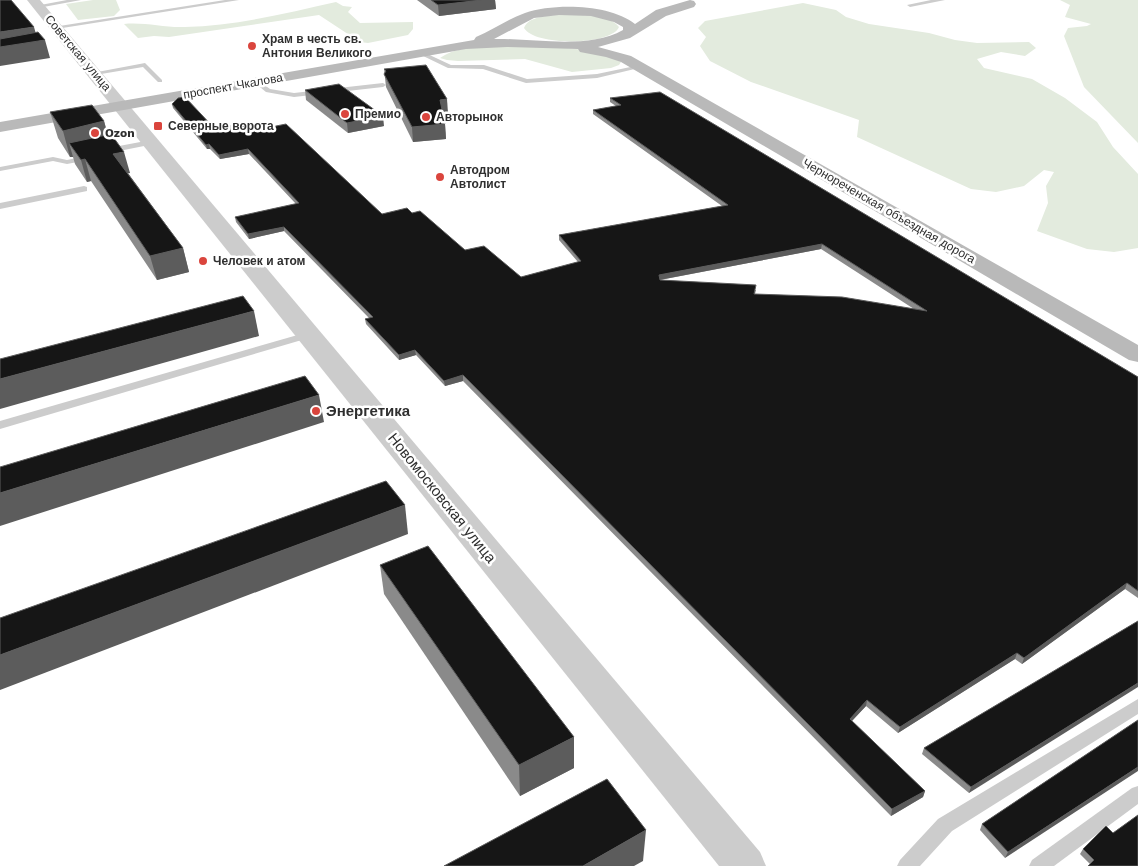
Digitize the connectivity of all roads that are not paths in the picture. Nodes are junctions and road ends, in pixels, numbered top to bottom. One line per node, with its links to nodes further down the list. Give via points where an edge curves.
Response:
1 (78, 0): 5 (lane)
2 (236, 0): 12 (lane)
3 (942, 0): 7 (lane)
4 (704, 1): 6 (main road)
5 (36, 3): 12 (street, Советская улица)
6 (690, 4): 8 (main road); 13 (main road, via 661,13)
7 (910, 5)
8 (646, 8)
9 (630, 9): 10 (main road)
10 (583, 12): 11 (main road, via 534,15); 11 (main road, via 529,3); 13 (main road, via 621,19 629,24)
11 (516, 22): 14 (main road, via 514,31 524,38); 16 (main road)
12 (56, 26): 19 (street, Советская улица)
13 (627, 33): 15 (main road, via 598,43); 18 (main road, via 623,46)
14 (542, 42): 15 (main road); 16 (main road)
15 (560, 44): 18 (main road, Чернореченская объездная дорога, via 609,53)
16 (466, 45): 17 (main road, проспект Чкалова)
17 (421, 53): 18 (lane, via 450,66 484,67 526,81 597,76); 21 (main road, проспект Чкалова)
18 (633, 63): 30 (main road, Чернореченская объездная дорога)
19 (95, 73): 20 (lane, via 145,65); 23 (street, Советская улица)
20 (160, 81)
21 (257, 82): 22 (lane, via 268,91 294,95); 23 (main road, проспект Чкалова)
22 (383, 85)
23 (122, 106): 24 (main road, проспект Чкалова); 25 (street, Новомосковская улица)
24 (0, 127)
25 (152, 142): 26 (lane, via 67,162 53,159); 29 (street, Новомосковская улица)
26 (0, 169)
27 (84, 189): 28 (lane)
28 (0, 206)
29 (308, 335): 31 (lane); 34 (street, Новомосковская улица)
30 (1138, 355)
31 (0, 425)
32 (1138, 706): 35 (lane, via 945,825)
33 (1138, 794): 36 (lane)
34 (746, 866)
35 (907, 866)
36 (1039, 866)

